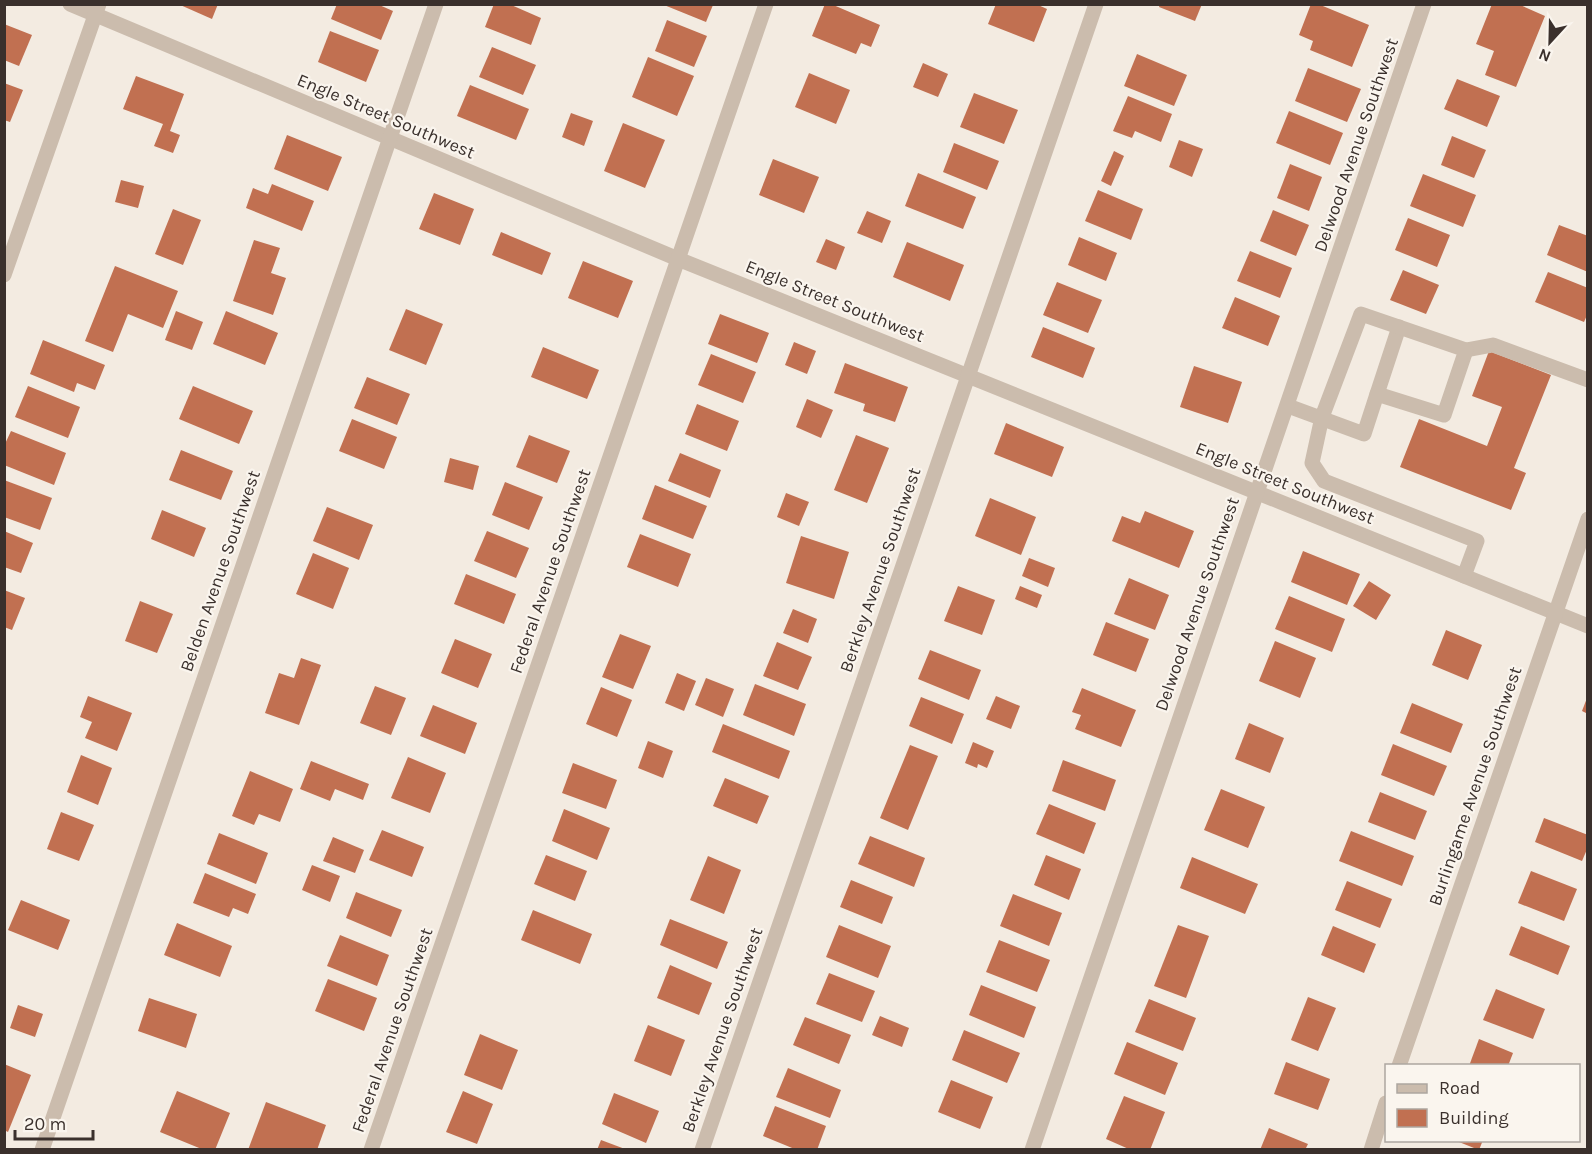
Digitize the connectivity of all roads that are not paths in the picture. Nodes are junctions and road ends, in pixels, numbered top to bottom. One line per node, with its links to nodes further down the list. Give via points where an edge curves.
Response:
1 (70, 4): 6 (street, Engle Street Southwest)
2 (436, 4): 7 (street, Belden Avenue Southwest)
3 (766, 4): 8 (street, Federal Avenue Southwest)
4 (1096, 4): 12 (street, Berkley Avenue Southwest)
5 (1424, 4): 15 (street, Delwood Avenue Southwest)
6 (97, 10): 7 (street, Engle Street Southwest); 9 (street)
7 (389, 139): 8 (street, Engle Street Southwest); 24 (street, Belden Avenue Southwest)
8 (678, 258): 12 (street, Engle Street Southwest); 25 (street, Federal Avenue Southwest)
9 (4, 275)
10 (1399, 327): 11 (street); 14 (street); 16 (street, via 1361,314)
11 (1466, 350): 13 (street, via 1493,345); 14 (street, via 1444,415)
12 (967, 375): 17 (street, Engle Street Southwest); 26 (street, Berkley Avenue Southwest)
13 (1587, 380)
14 (1377, 394): 16 (street, via 1364,434)
15 (1288, 406): 16 (street); 17 (street, Delwood Avenue Southwest)
16 (1322, 417): 19 (street, via 1312,463 1324,481 1477,541)
17 (1256, 493): 19 (street, Engle Street Southwest); 27 (street, Delwood Avenue Southwest)
18 (1587, 519): 20 (street, Burlingame Avenue Southwest)
19 (1464, 576): 20 (street, Engle Street Southwest)
20 (1555, 612): 21 (street, Engle Street Southwest); 22 (street, Burlingame Avenue Southwest)
21 (1587, 626)
22 (1400, 1064)
23 (1385, 1106): 28 (street)
24 (42, 1149)
25 (371, 1149)
26 (702, 1149)
27 (1032, 1149)
28 (1371, 1149)

